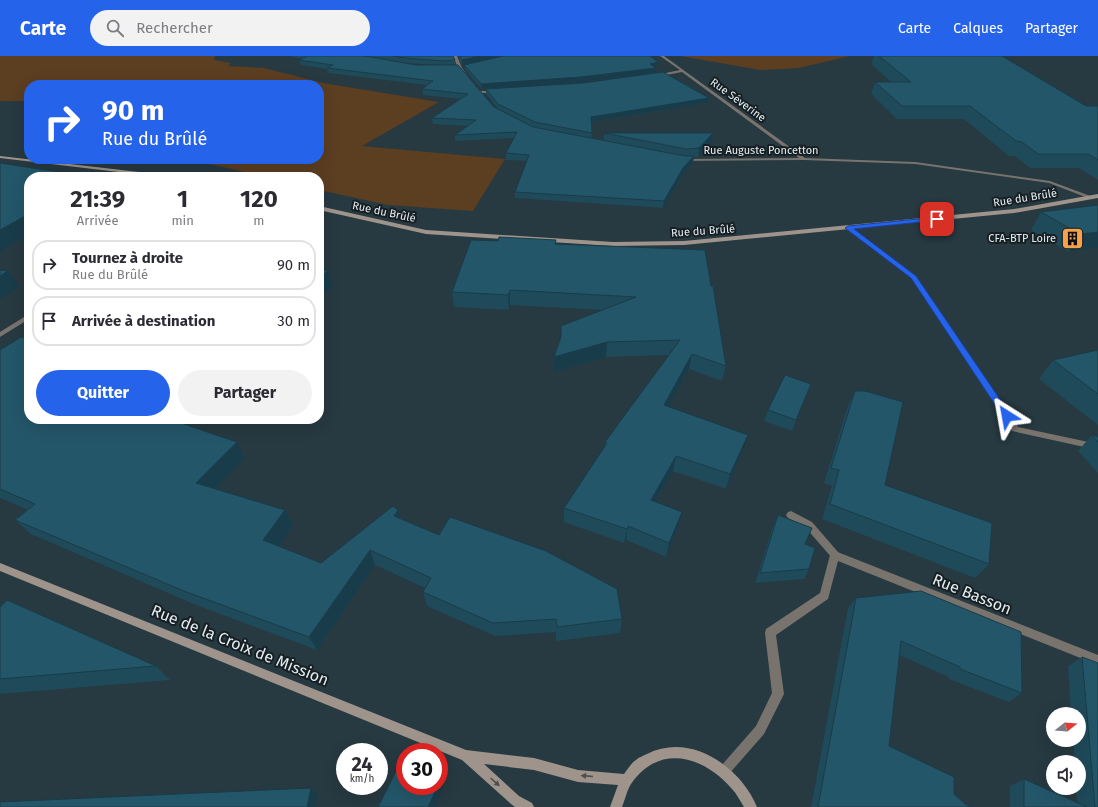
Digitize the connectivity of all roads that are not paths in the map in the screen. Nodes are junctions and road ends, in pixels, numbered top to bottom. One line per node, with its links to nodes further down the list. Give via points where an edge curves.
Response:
1 (455, 56): 5 (street)
2 (662, 56): 6 (street, Rue Séverine)
3 (467, 66): 5 (street)
4 (453, 68): 5 (street)
5 (460, 68): 8 (street, via 482,94)
6 (682, 71): 7 (street); 11 (street, Rue Séverine)
7 (654, 77)
8 (502, 92)
9 (0, 157): 12 (main road)
10 (676, 159): 11 (street, Rue Auguste Poncetton)
11 (804, 159): 16 (street, Rue Auguste Poncetton, via 915,163 1050,182)
12 (24, 160)
13 (61, 164): 14 (main road)
14 (130, 172)
15 (1098, 196): 16 (main road)
16 (1090, 198): 18 (main road, Rue du Brûlé, via 1014,211)
17 (324, 209): 18 (main road, Rue du Brûlé, via 426,232 613,244 684,243)
18 (848, 228): 21 (street, via 914,277 1015,429)
19 (24, 319): 20 (street)
20 (0, 335)
21 (1098, 447)
22 (791, 515): 23 (street, via 809,524)
23 (835, 555): 25 (street, Rue Basson); 27 (street, via 824,596 770,633 778,694 760,730)
24 (0, 567): 26 (main road, Rue de la Croix de Mission)
25 (1098, 660)
26 (466, 756): 28 (main road, Rue de la Croix de Mission, one-way to 26, via 578,776 534,764); 29 (main road, Rue de la Croix de Mission, one-way to 29, via 515,800)
27 (725, 770): 28 (main road, via 699,756 670,752 645,761); 31 (main road, via 746,795)
28 (626, 780): 30 (main road)
29 (527, 807)
30 (616, 807)
31 (752, 807)

